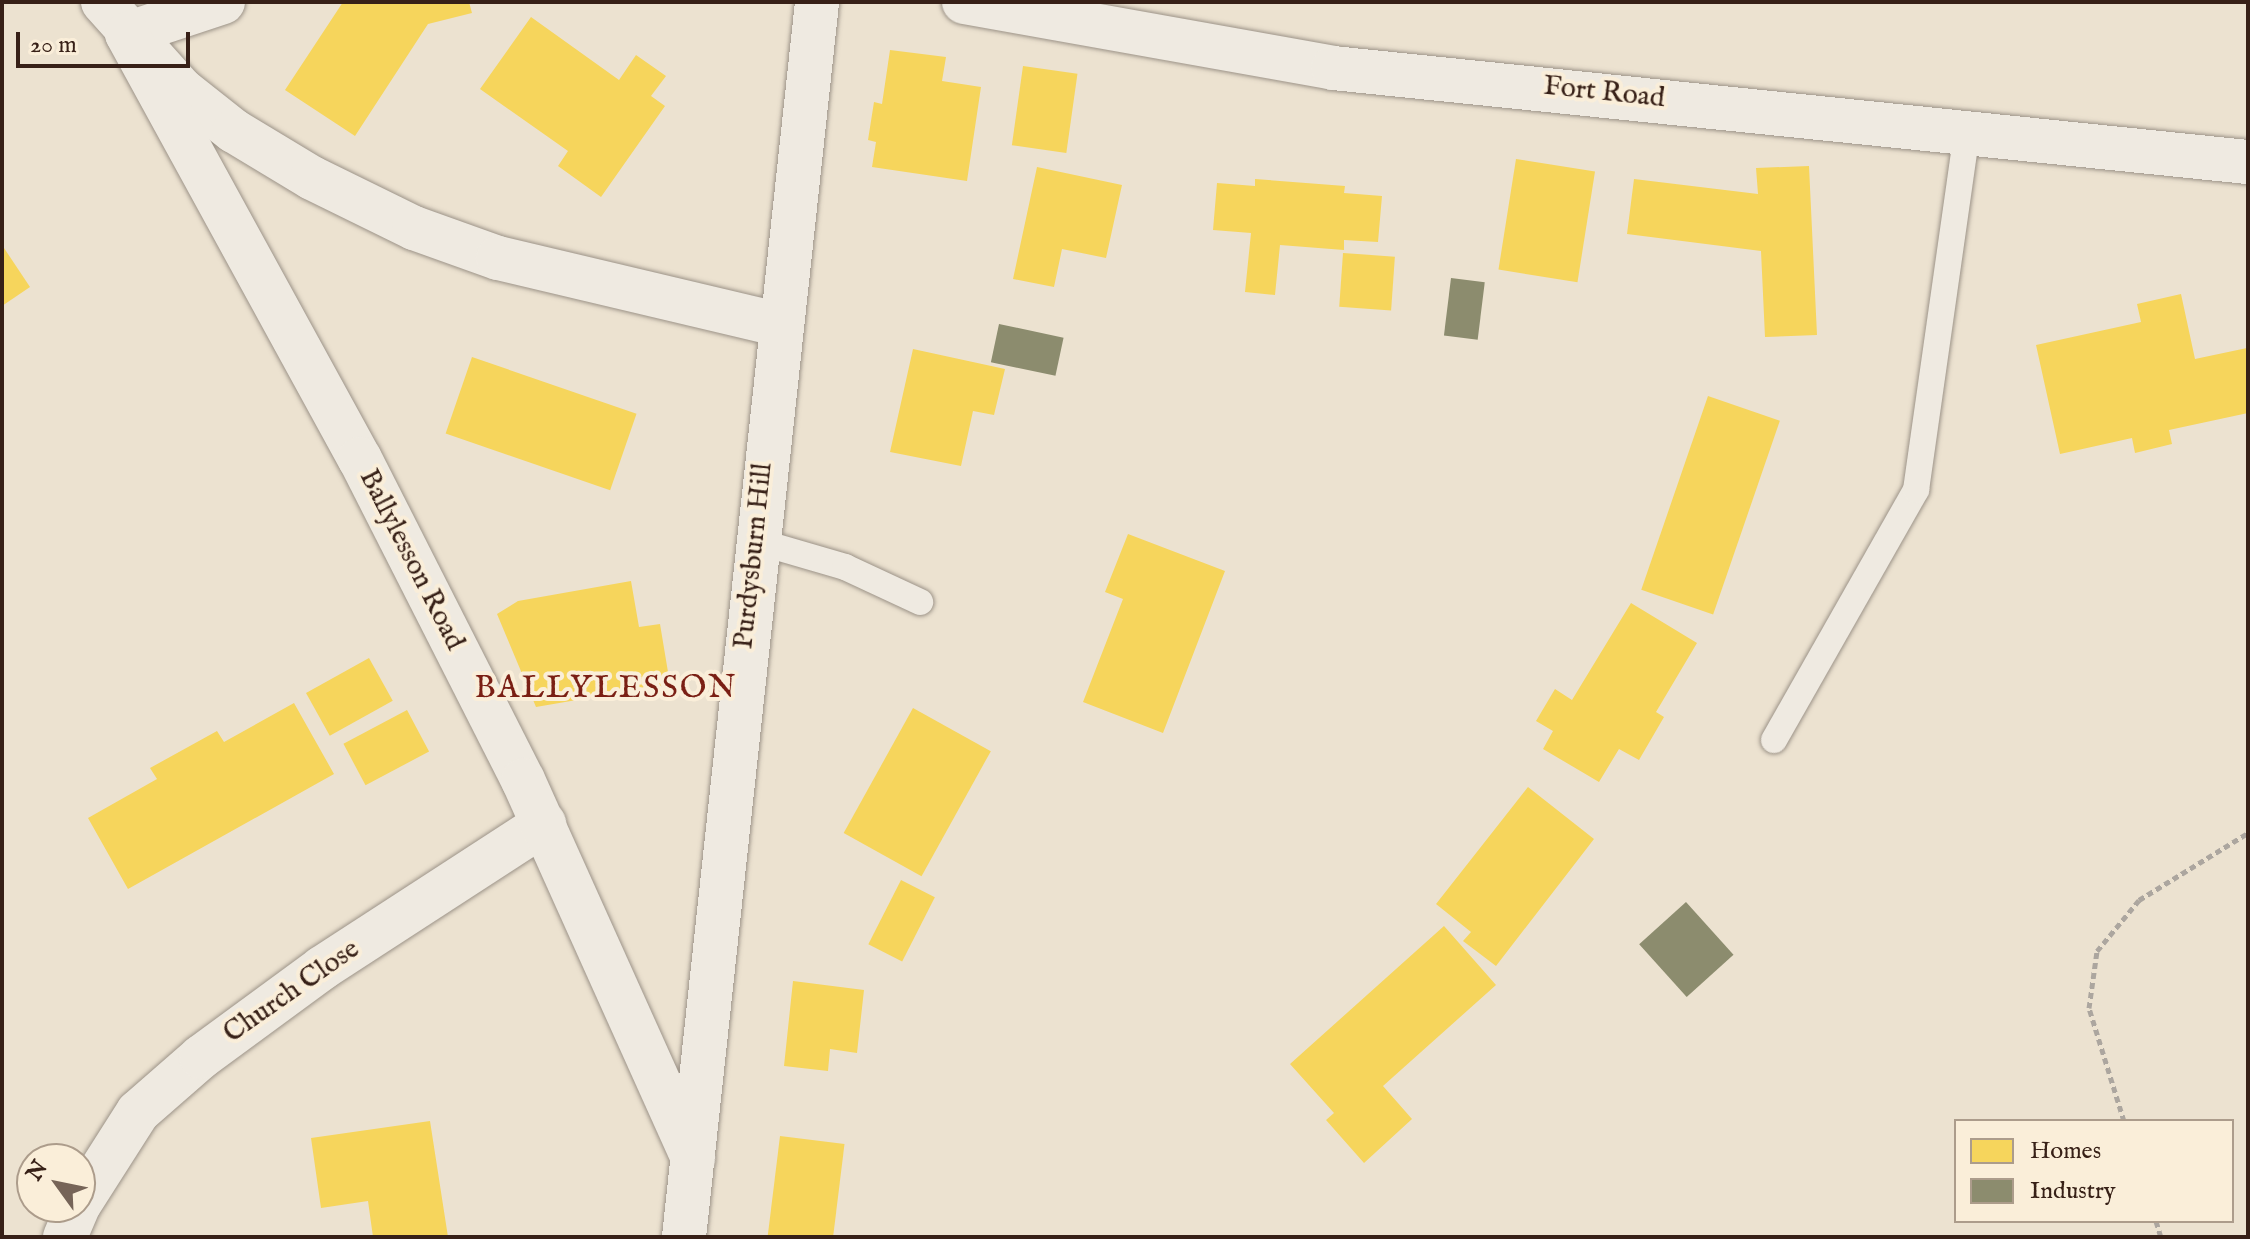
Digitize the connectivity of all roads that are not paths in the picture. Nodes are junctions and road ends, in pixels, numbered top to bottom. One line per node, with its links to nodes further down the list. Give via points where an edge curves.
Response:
1 (223, 2): 4 (main road)
2 (817, 2): 7 (main road, Purdysburn Hill)
3 (964, 2): 5 (main road, Fort Road, via 1333,68)
4 (115, 18): 7 (main road, via 182,90 234,131 312,178 414,228 498,258); 11 (main road, Ballylesson Road, via 360,459)
5 (1967, 132): 6 (main road, Fort Road); 10 (lane, via 1916,490)
6 (2248, 162)
7 (778, 324): 8 (main road, Purdysburn Hill)
8 (756, 541): 9 (lane, via 845,567); 12 (main road, Purdysburn Hill)
9 (920, 602)
10 (1774, 740)
11 (544, 824): 12 (main road, Ballylesson Road); 13 (main road, Church Close, via 322,968 201,1057 138,1112)
12 (693, 1159): 14 (main road)
13 (96, 1178)
14 (684, 1237)

